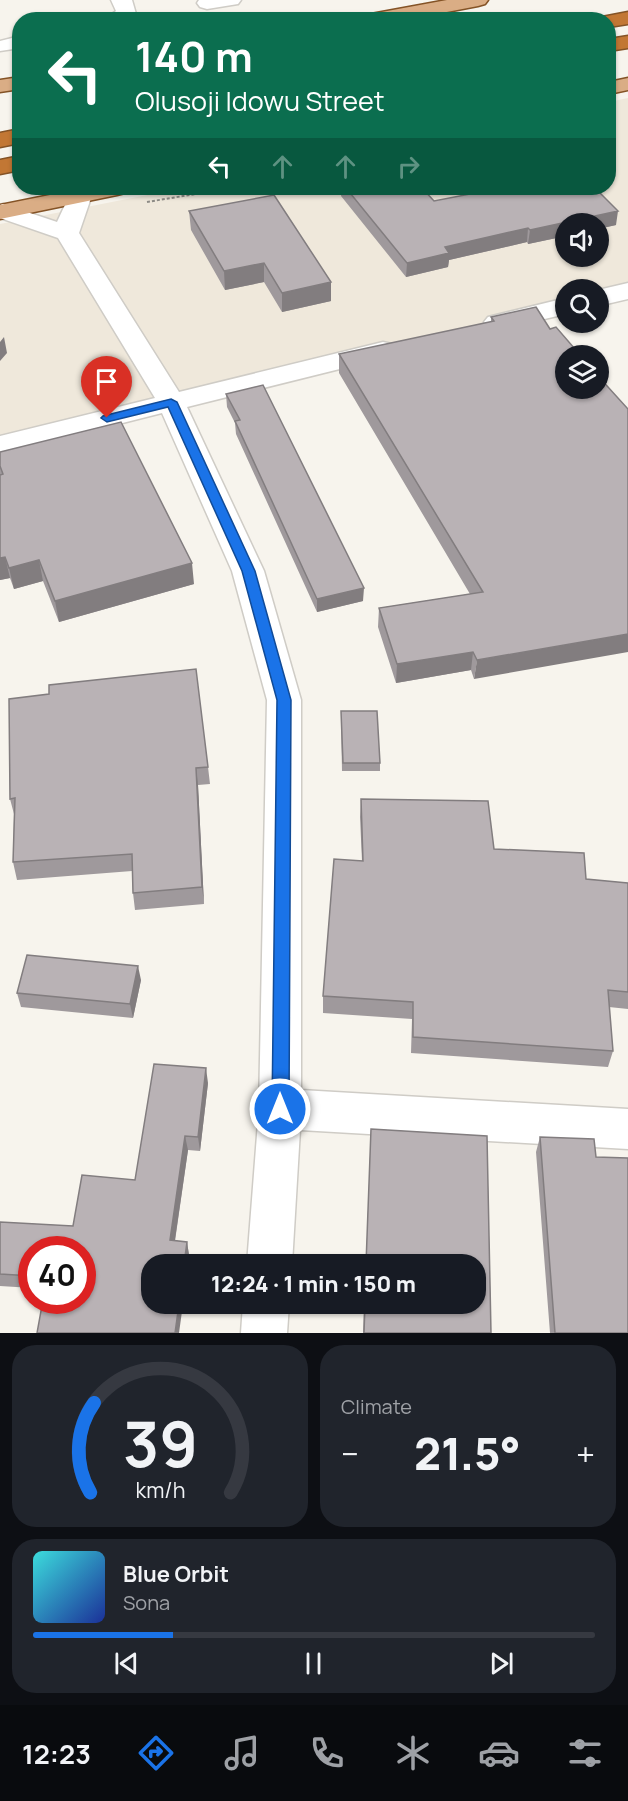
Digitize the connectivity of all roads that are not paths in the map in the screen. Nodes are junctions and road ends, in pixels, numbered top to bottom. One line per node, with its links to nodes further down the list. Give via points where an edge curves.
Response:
1 (231, 0): 3 (street)
2 (478, 0): 4 (main road)
3 (209, 8)
4 (414, 12)
5 (80, 195): 6 (main road); 7 (street)
6 (2, 212): 7 (street)
7 (67, 233): 13 (street)
8 (628, 291): 9 (street)
9 (609, 295)
10 (555, 309): 11 (street)
11 (472, 328)
12 (402, 345): 13 (street)
13 (171, 402): 14 (street); 15 (street, via 248,571 284,700)
14 (0, 445)
15 (280, 1109): 16 (street); 17 (street)
16 (628, 1129)
17 (270, 1254)
18 (265, 1314): 19 (street)
19 (264, 1333)

